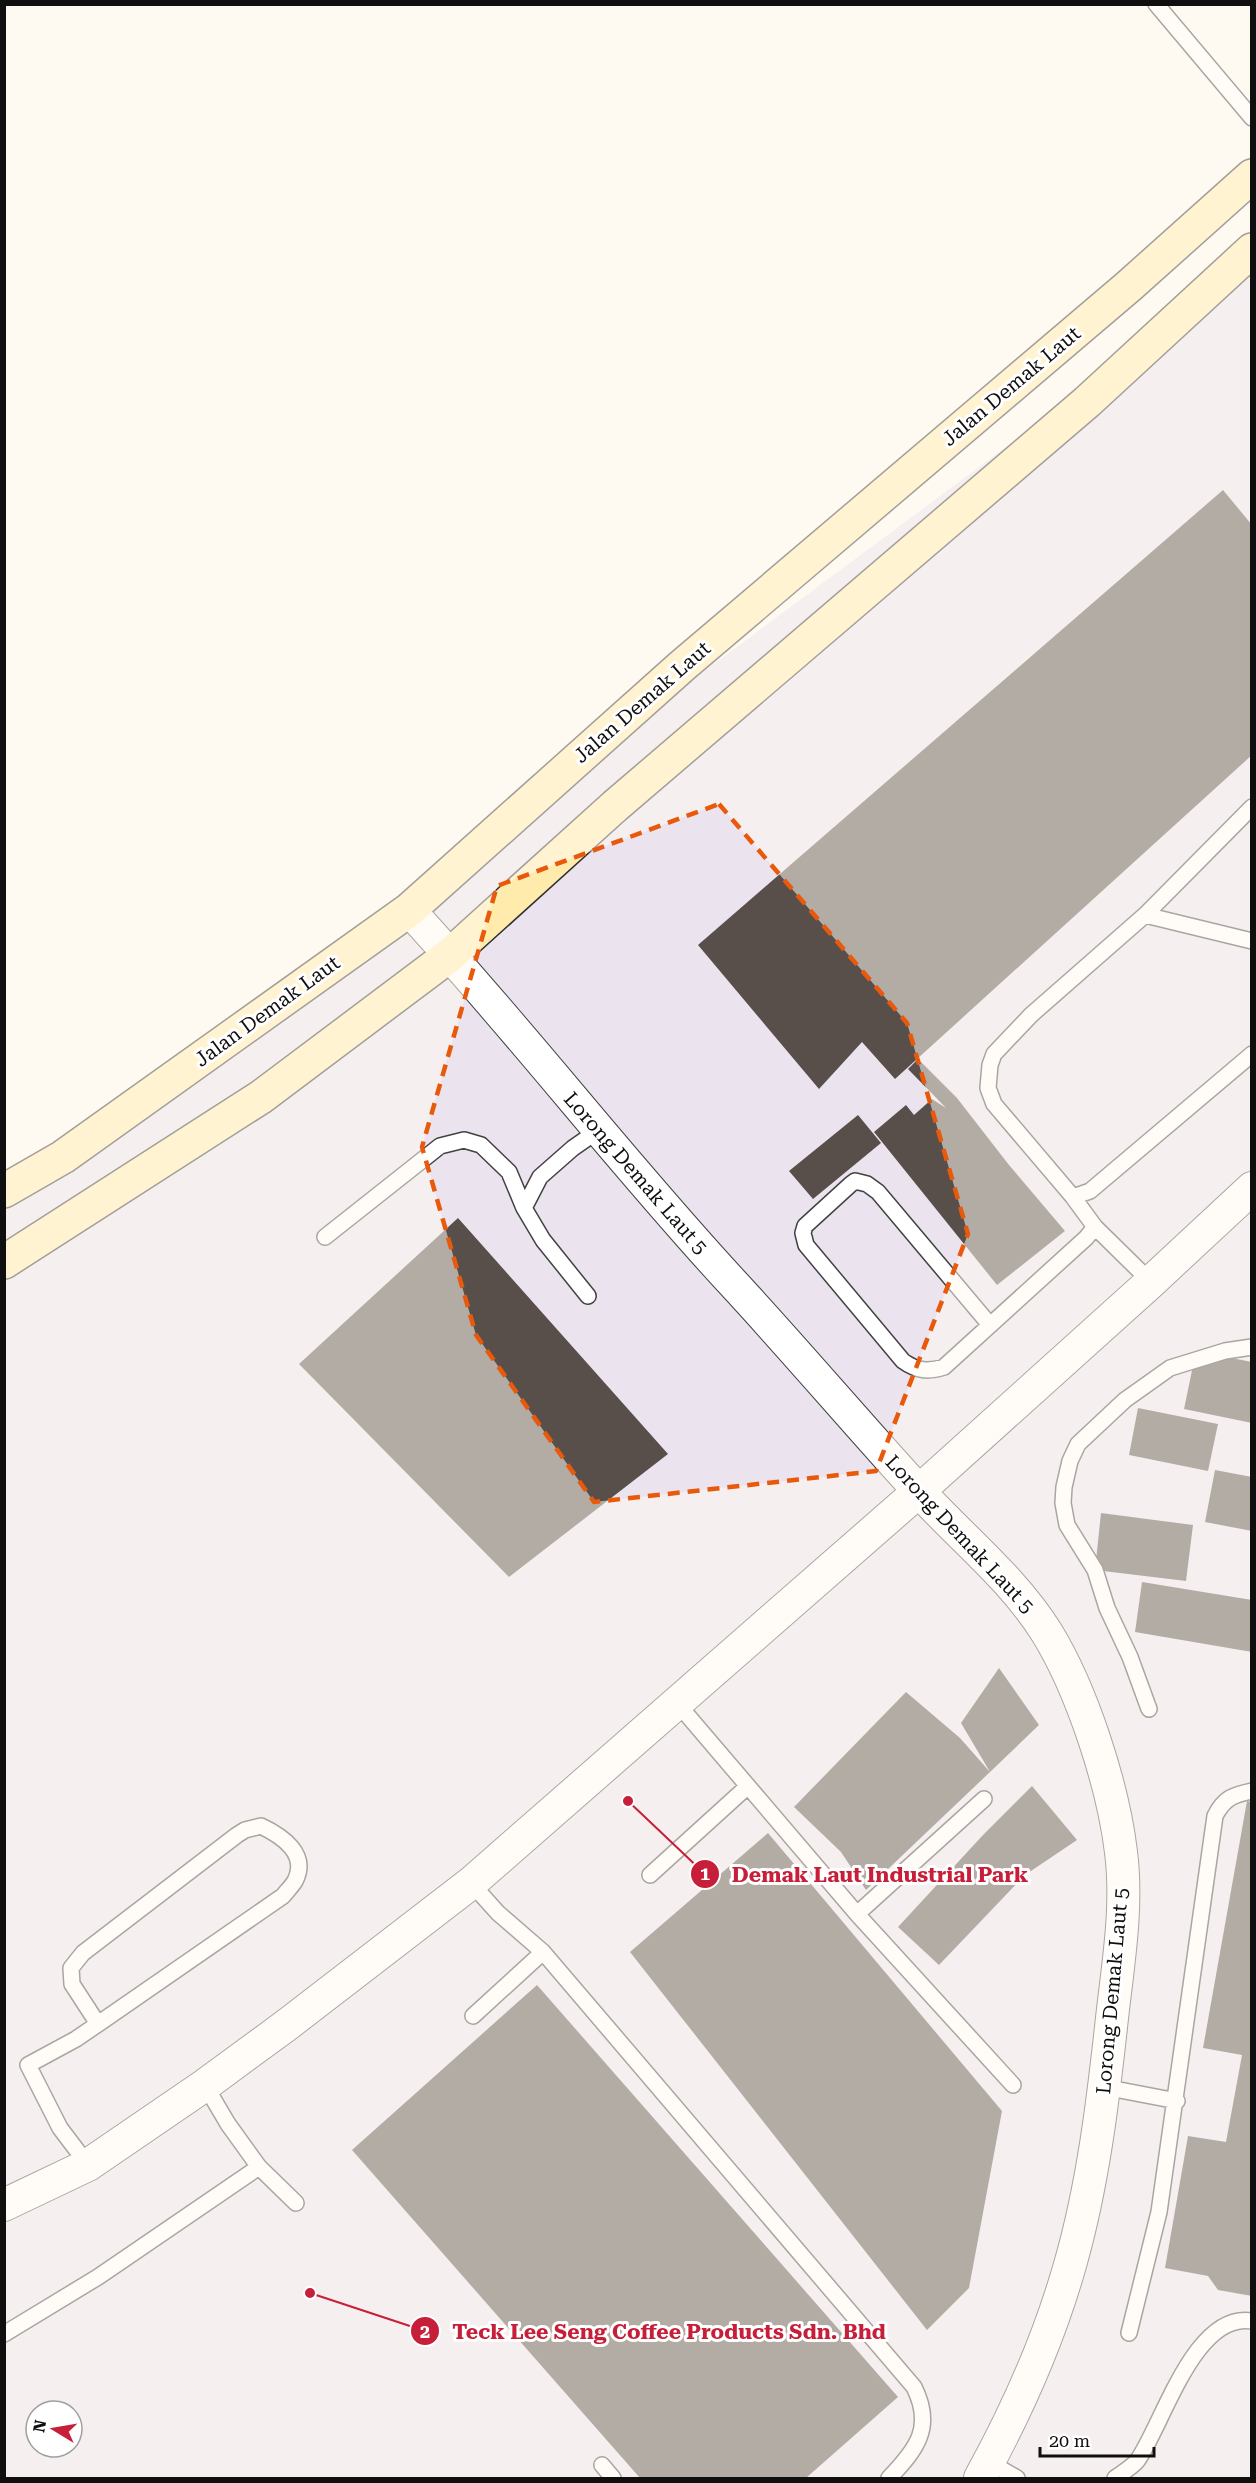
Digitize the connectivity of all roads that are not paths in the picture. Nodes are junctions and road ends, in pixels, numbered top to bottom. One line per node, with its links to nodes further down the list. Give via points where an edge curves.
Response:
1 (1156, 4): 2 (lane)
2 (1251, 118)
3 (1251, 176): 6 (main road, Jalan Demak Laut, via 1130,286 682,666)
4 (1251, 250): 9 (main road, via 1087,402 615,806)
5 (1251, 807): 7 (lane)
6 (409, 910): 9 (street, Lorong Demak Laut 5); 13 (main road, Jalan Demak Laut, via 63,1157)
7 (1145, 915): 8 (lane); 14 (lane, via 1030,1015 993,1054 990,1065 988,1088 994,1104)
8 (1251, 941)
9 (450, 955): 11 (street, Lorong Demak Laut 5); 18 (main road, via 261,1097)
10 (1251, 1054): 14 (lane, via 1090,1191)
11 (599, 1130): 15 (lane, via 540,1177); 23 (street, Lorong Demak Laut 5)
12 (1251, 1188): 19 (street)
13 (4, 1191)
14 (1073, 1197): 16 (lane)
15 (524, 1208): 17 (lane, via 509,1172 481,1145 464,1140 440,1146); 20 (lane, via 543,1240)
16 (1095, 1227): 19 (lane); 21 (lane)
17 (325, 1237)
18 (4, 1262)
19 (1151, 1282): 23 (street)
20 (588, 1296)
21 (990, 1325): 21 (lane, via 944,1367 932,1371 913,1368 806,1245 805,1226 850,1184 867,1184 878,1192)
22 (1251, 1347): 25 (lane, via 1170,1368 1125,1401 1078,1444 1070,1461 1063,1503 1067,1525 1095,1570)
23 (919, 1491): 24 (street); 37 (street, Lorong Demak Laut 5, via 1035,1615 1078,1697 1105,1773 1121,1852 1123,1896)
24 (677, 1703): 26 (lane); 30 (street)
25 (1149, 1709)
26 (748, 1786): 29 (lane); 31 (lane)
27 (1251, 1791): 38 (lane, via 1222,1803 1215,1816)
28 (984, 1799): 31 (lane)
29 (650, 1875)
30 (471, 1883): 32 (lane); 35 (street)
31 (857, 1914): 36 (lane)
32 (543, 1952): 33 (lane); 49 (lane, via 914,2387 924,2425 913,2451)
33 (473, 2016)
34 (98, 2024): 34 (lane, via 283,1896 296,1880 298,1862 291,1846 261,1826 245,1830 83,1953 71,1968 72,1984); 39 (lane, via 28,2065 60,2128)
35 (205, 2085): 39 (street); 40 (lane)
36 (1013, 2085)
37 (1104, 2087): 38 (lane); 47 (street, Lorong Demak Laut 5, via 1070,2267 1031,2374)
38 (1176, 2101): 44 (lane, via 1159,2212)
39 (88, 2165): 42 (street)
40 (259, 2167): 41 (lane); 45 (lane)
41 (296, 2203)
42 (4, 2205)
43 (1251, 2321): 51 (lane, via 1224,2326 1208,2340 1178,2378 1137,2461)
44 (1129, 2333)
45 (4, 2334)
46 (602, 2465): 48 (lane)
47 (985, 2470): 50 (lane)
48 (613, 2478)
49 (889, 2478)
50 (1017, 2478)
51 (1116, 2478)

